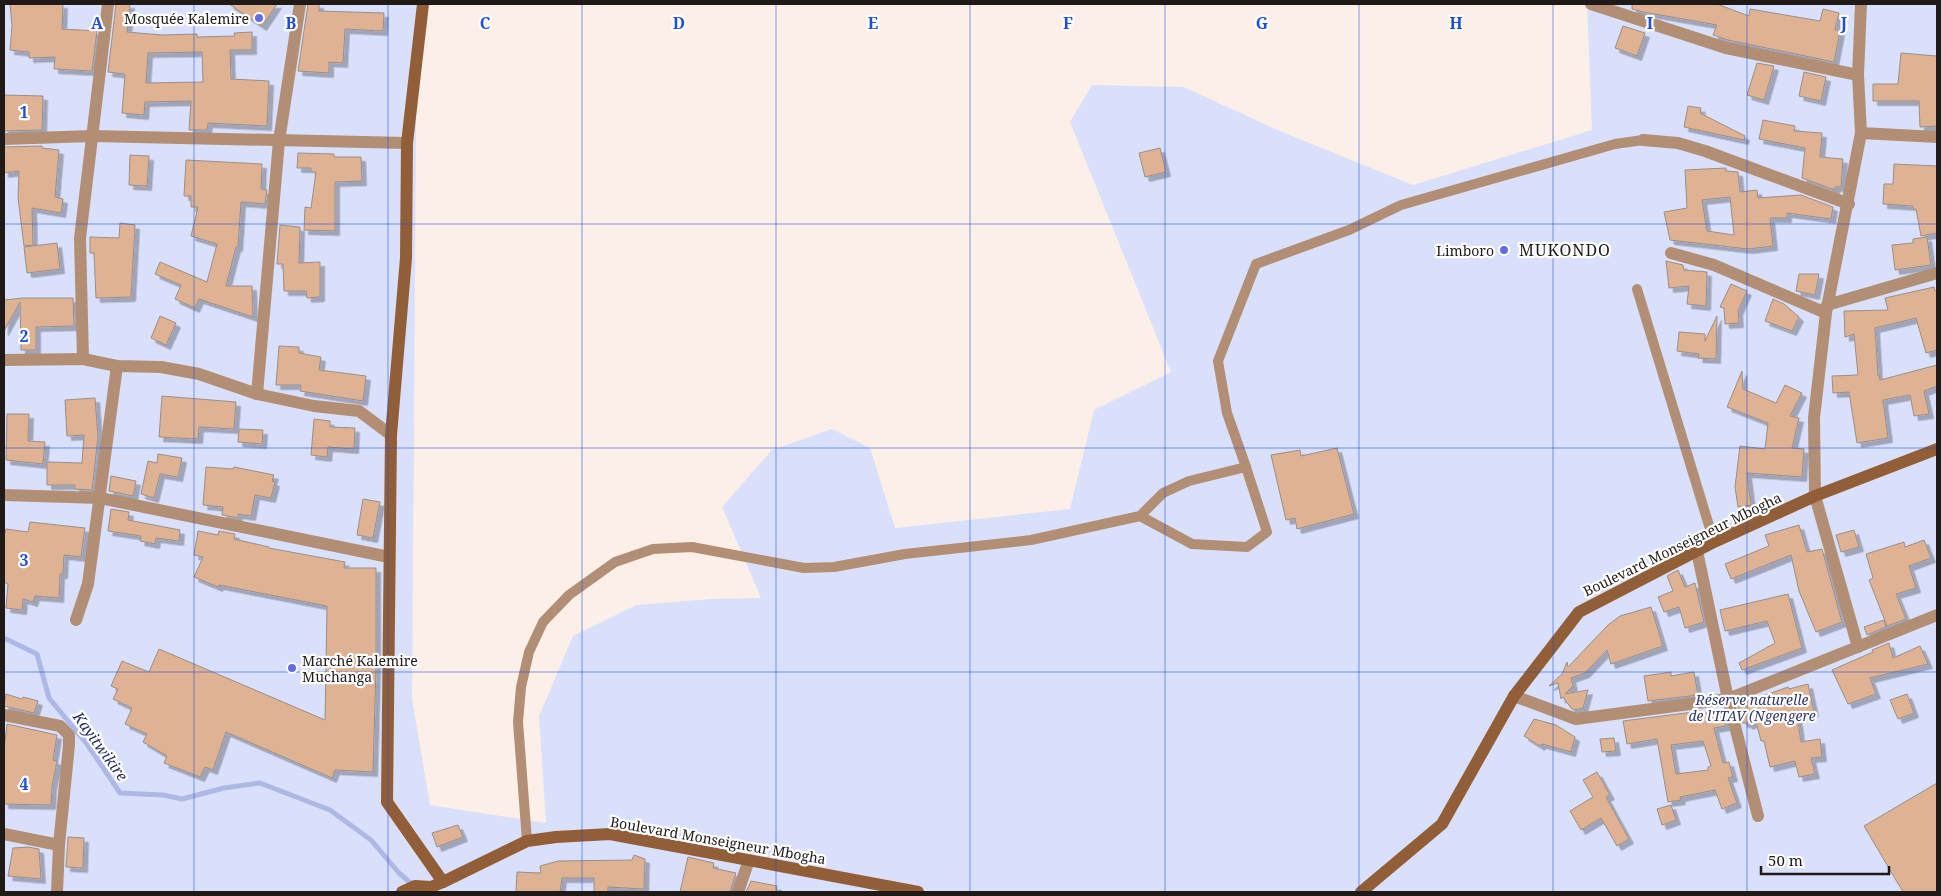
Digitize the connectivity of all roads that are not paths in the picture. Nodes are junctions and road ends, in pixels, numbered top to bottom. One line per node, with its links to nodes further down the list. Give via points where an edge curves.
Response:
1 (108, 4): 8 (street)
2 (300, 4): 12 (street)
3 (423, 4): 13 (street)
4 (1591, 4): 6 (street, via 1726,48)
5 (1861, 4): 6 (street)
6 (1858, 75): 7 (street)
7 (1861, 133): 9 (street); 14 (street)
8 (92, 136): 10 (street); 12 (street); 19 (street, via 80,238)
9 (1937, 137)
10 (4, 138)
11 (1642, 140): 14 (street, via 1696,148); 25 (lane, via 1615,144 1401,205 1349,230 1256,264 1218,362 1227,413)
12 (279, 142): 13 (street); 22 (street)
13 (408, 143): 23 (street, via 406,258)
14 (1849, 204): 18 (street)
15 (1671, 253): 18 (street, via 1714,265)
16 (1937, 273): 18 (street)
17 (1637, 289): 30 (lane)
18 (1826, 309): 27 (street, via 1814,418)
19 (83, 359): 20 (street); 21 (street)
20 (4, 360)
21 (117, 366): 22 (street, via 161,367 199,374); 28 (street)
22 (257, 394): 23 (street, via 359,411)
23 (391, 434): 32 (street)
24 (1937, 449): 27 (street, Boulevard Monseigneur Mbogha)
25 (1246, 467): 29 (lane, via 1188,481 1163,493); 29 (lane, via 1267,532 1247,547 1192,544)
26 (4, 495): 28 (street)
27 (1815, 496): 30 (street, Boulevard Monseigneur Mbogha); 35 (street)
28 (100, 498): 32 (street); 34 (street, via 88,584)
29 (1140, 516): 41 (lane, via 1031,540 905,554 834,567 804,568 692,547 653,549 615,562 569,596 543,622 529,652 518,722)
30 (1714, 542): 31 (street, Boulevard Monseigneur Mbogha)
31 (1697, 551): 36 (street, Boulevard Monseigneur Mbogha, via 1579,612); 37 (street)
32 (389, 557): 44 (street, via 387,802)
33 (1937, 615): 35 (street)
34 (76, 620)
35 (1858, 647): 37 (street)
36 (1514, 696): 37 (street, via 1576,718); 49 (street, Boulevard Monseigneur Mbogha, via 1442,824)
37 (1728, 700): 39 (street)
38 (4, 715): 42 (street, via 60,726 68,734)
39 (1758, 816)
40 (4, 834): 42 (street)
41 (527, 841): 43 (street, Boulevard Monseigneur Mbogha, via 610,834); 44 (street, Boulevard Monseigneur Mbogha)
42 (59, 844): 45 (street)
43 (749, 860): 47 (street); 48 (street, Boulevard Monseigneur Mbogha)
44 (437, 884): 46 (street, Boulevard Monseigneur Mbogha, via 415,886)
45 (57, 892)
46 (402, 892)
47 (738, 892)
48 (918, 892)
49 (1361, 892)

